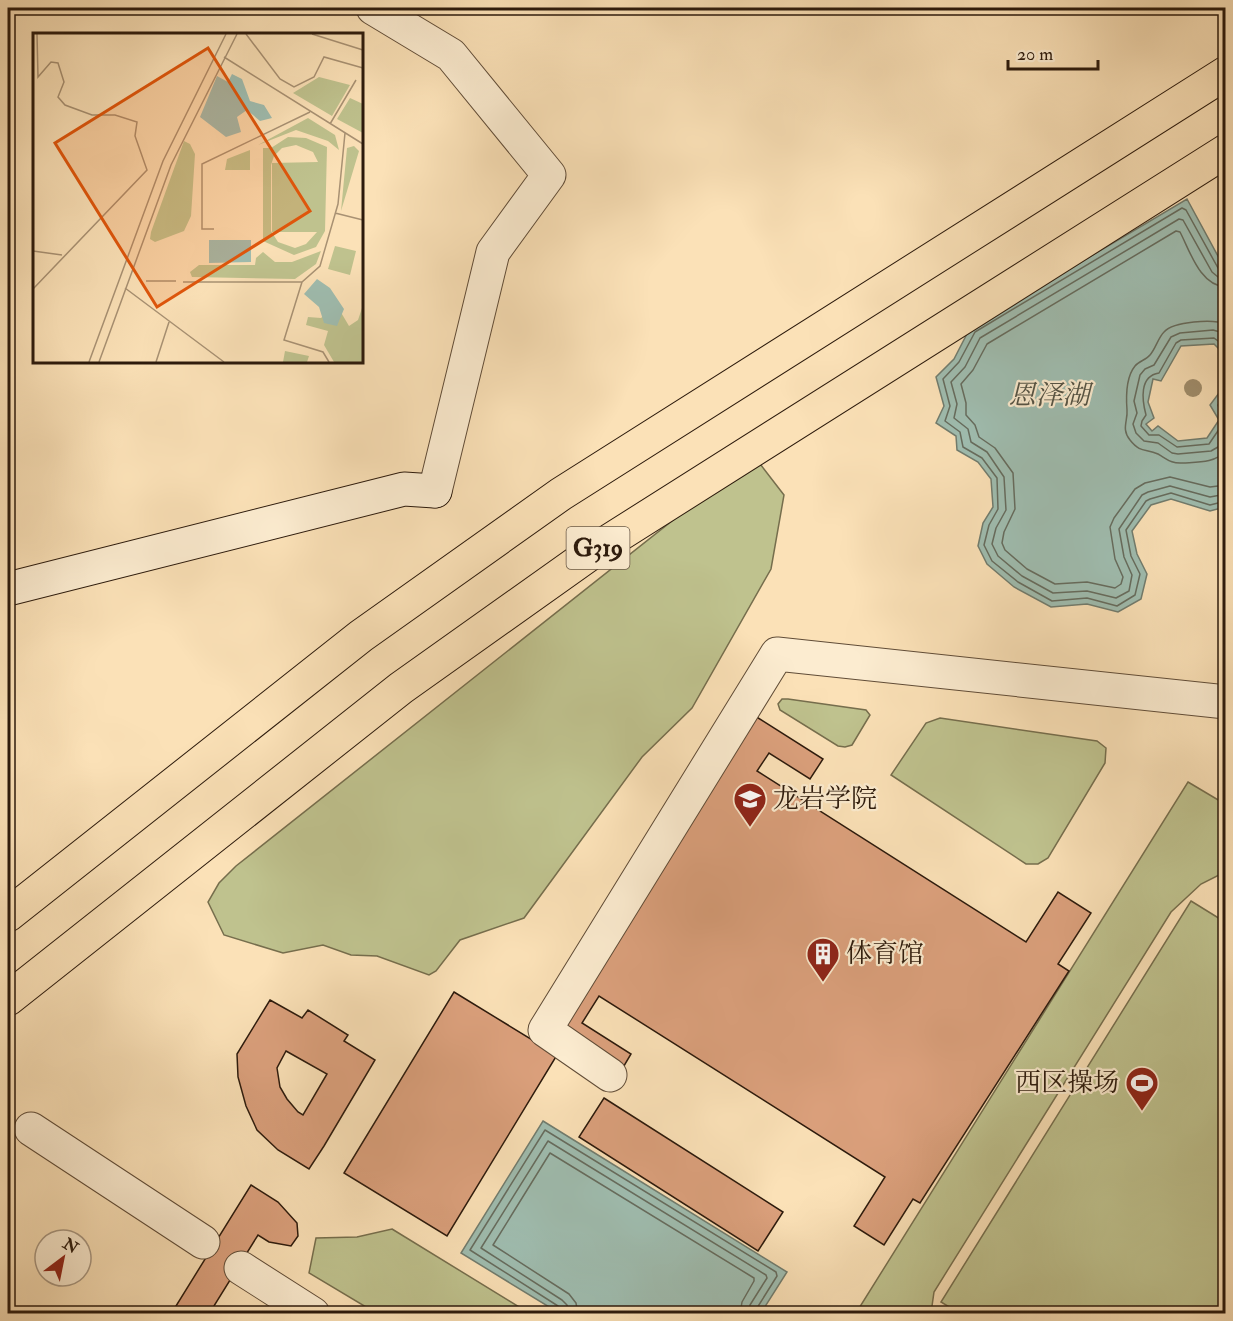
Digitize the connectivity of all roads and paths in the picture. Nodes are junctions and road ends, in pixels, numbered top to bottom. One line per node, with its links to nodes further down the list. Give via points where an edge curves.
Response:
1 (373, 8): 4 (street, via 451,55 549,175 493,252 435,491 404,489)
2 (1226, 73): 6 (highway, G319, via 561,494 361,636)
3 (1226, 151): 7 (highway, G319, via 598,548 400,688)
4 (8, 589)
5 (1226, 702): 8 (street, via 777,654 545,1030)
6 (8, 915)
7 (8, 999)
8 (610, 1075)
9 (31, 1130): 10 (street)
10 (203, 1242)
11 (241, 1268): 12 (street)
12 (313, 1314)

